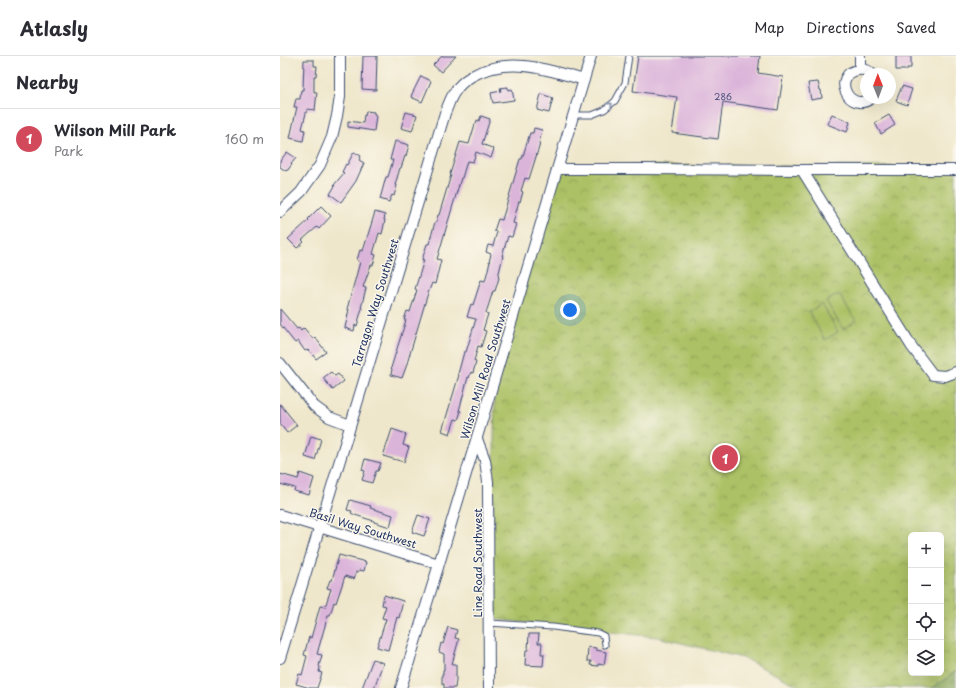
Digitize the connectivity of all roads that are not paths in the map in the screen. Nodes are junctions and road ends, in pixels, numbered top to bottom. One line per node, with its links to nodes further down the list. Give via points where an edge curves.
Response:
1 (340, 56): 13 (street, via 340,97 332,138 320,165 300,192)
2 (591, 56): 7 (street, Wilson Mill Road Southwest)
3 (629, 56): 9 (lane, one-way to 3, via 592,115 615,101 625,83)
4 (860, 56): 5 (street)
5 (860, 68)
6 (860, 69): 8 (street, via 846,77 844,88 849,98)
7 (584, 80): 9 (street, Wilson Mill Road Southwest); 16 (street, Tarragon Way Southwest, via 528,64 506,62 478,71 454,93 445,113)
8 (860, 102)
9 (574, 115): 10 (street, Wilson Mill Road Southwest)
10 (558, 169): 11 (street); 17 (street, Wilson Mill Road Southwest)
11 (802, 170): 12 (street); 15 (street, via 912,347 933,375 944,376)
12 (956, 170)
13 (280, 212)
14 (280, 363): 16 (street, via 314,406 329,417)
15 (956, 372)
16 (350, 425): 19 (street, Tarragon Way Southwest)
17 (477, 439): 20 (street, Wilson Mill Road Southwest); 21 (street, Line Road Southwest, via 485,460 488,482)
18 (280, 515): 19 (street, Basil Way Southwest)
19 (319, 528): 20 (street, Basil Way Southwest); 23 (street, Tarragon Way Southwest)
20 (439, 564): 24 (street, Wilson Mill Road Southwest)
21 (489, 624): 22 (lane, via 553,627 598,633 604,636); 25 (street, Line Road Southwest)
22 (605, 645)
23 (280, 658)
24 (401, 688)
25 (489, 688)

